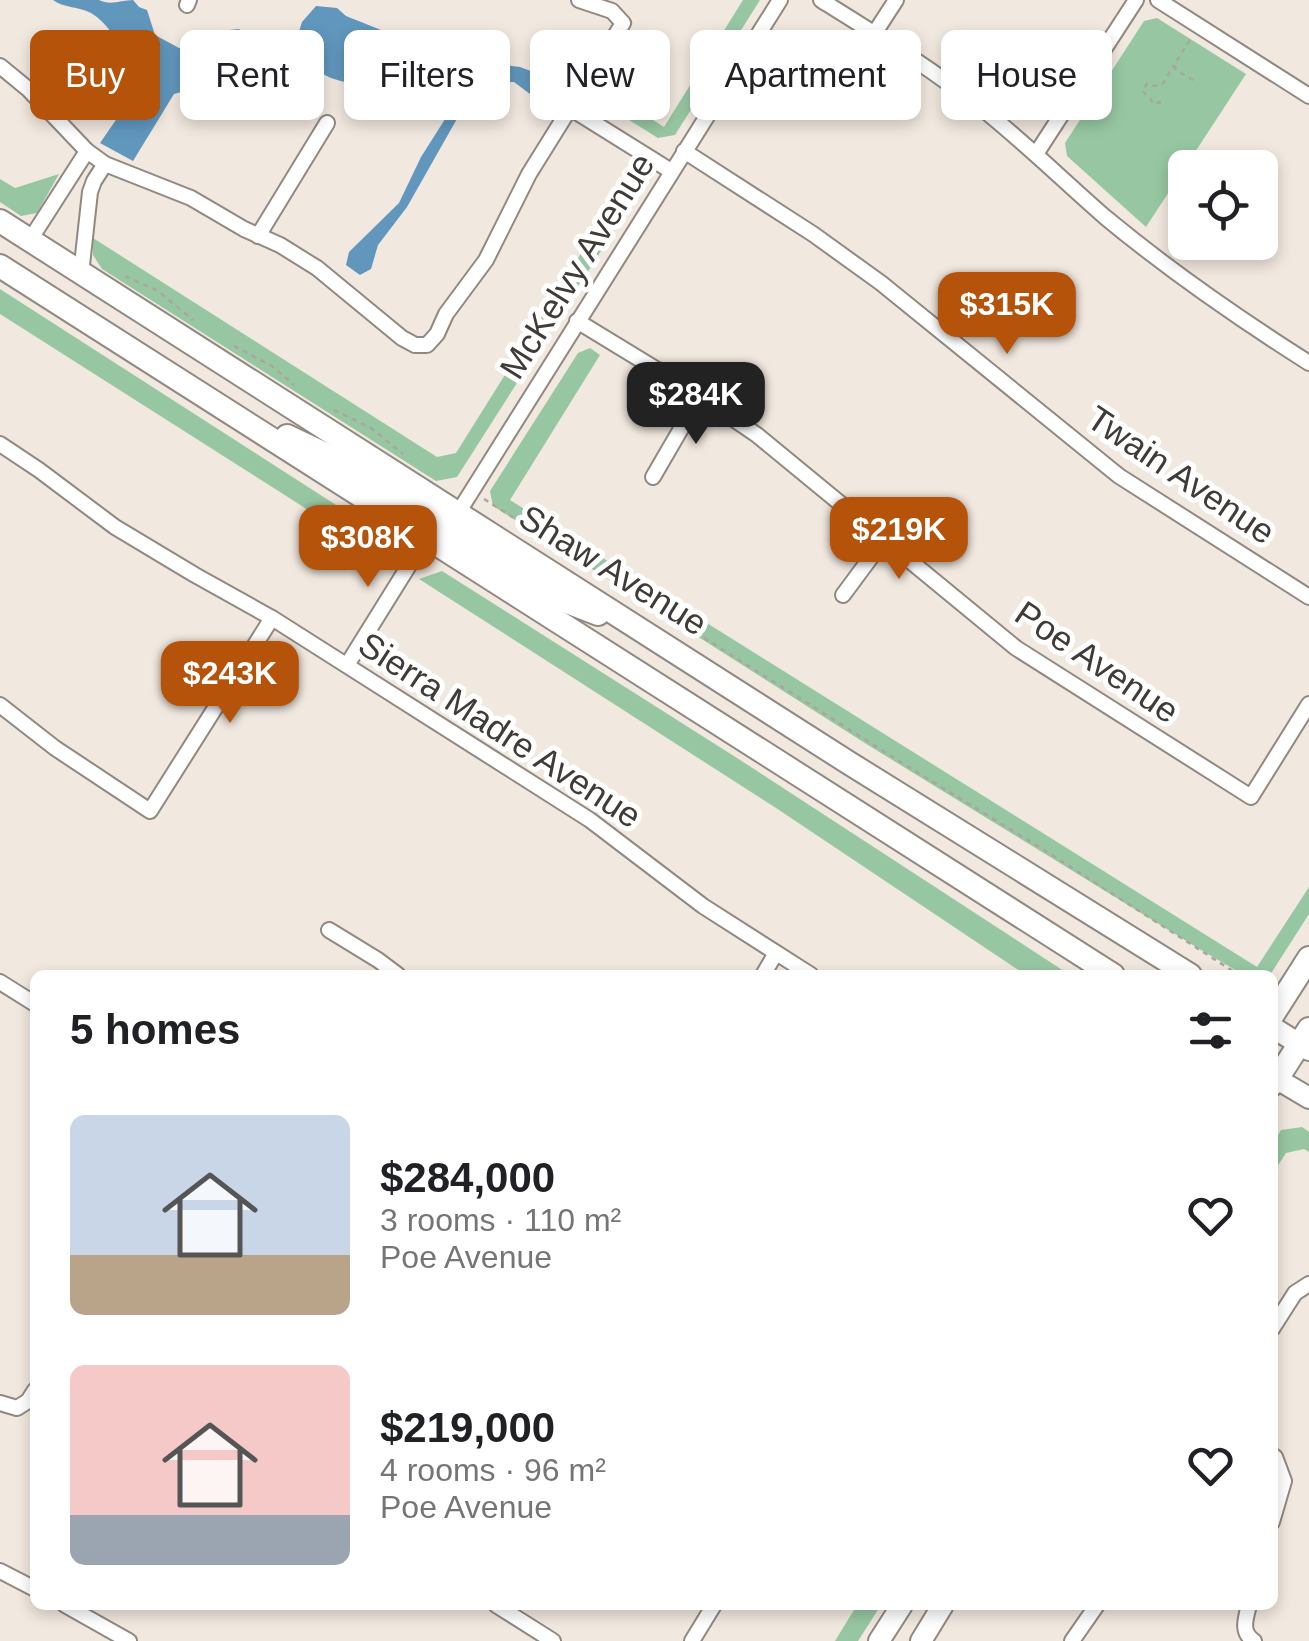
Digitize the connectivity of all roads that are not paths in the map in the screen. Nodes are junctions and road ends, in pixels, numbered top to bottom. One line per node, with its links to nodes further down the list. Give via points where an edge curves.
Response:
1 (579, 0): 7 (street, via 612,12 622,22)
2 (780, 0): 17 (street, McKelvy Avenue)
3 (822, 0): 8 (street)
4 (896, 0): 9 (street)
5 (1136, 0): 18 (street)
6 (1158, 0): 12 (street)
7 (617, 30)
8 (868, 30)
9 (877, 30)
10 (921, 64): 18 (street)
11 (0, 66): 16 (street)
12 (1309, 96)
13 (563, 120): 22 (street, via 486,260 427,345 402,338 318,268)
14 (589, 120): 20 (street)
15 (326, 123): 22 (street)
16 (87, 151): 19 (street); 23 (street)
17 (684, 151): 20 (street, McKelvy Avenue); 36 (street, Twain Avenue, via 881,283 1119,476)
18 (1036, 154): 27 (street, via 1159,260)
19 (105, 164): 22 (street, via 192,198); 25 (street, via 90,192)
20 (671, 171): 26 (street, McKelvy Avenue)
21 (0, 222): 23 (main road, Shaw Avenue)
22 (258, 236)
23 (30, 240): 25 (main road, Shaw Avenue)
24 (0, 266): 29 (main road, Shaw Avenue)
25 (81, 274): 32 (main road, Shaw Avenue)
26 (577, 321): 28 (street, Poe Avenue); 32 (street, McKelvy Avenue)
27 (1309, 364)
28 (700, 396): 31 (street); 34 (street, Poe Avenue)
29 (237, 416): 32 (main road, via 313,447 428,517 452,520); 33 (main road, Shaw Avenue)
30 (0, 444): 37 (street, Sierra Madre Avenue, via 115,527)
31 (654, 477)
32 (458, 513): 38 (main road, Shaw Avenue)
33 (426, 538): 38 (main road, via 464,539 562,600); 39 (street); 48 (main road, Shaw Avenue)
34 (883, 541): 35 (street); 40 (street, Poe Avenue, via 1016,648 1251,798)
35 (843, 596)
36 (1309, 597)
37 (272, 618): 39 (street, Sierra Madre Avenue); 41 (street, via 150,811)
38 (648, 634): 49 (main road, Shaw Avenue)
39 (347, 666): 43 (street, Sierra Madre Avenue, via 590,820)
40 (1309, 704)
41 (0, 705)
42 (330, 930): 45 (street)
43 (776, 953): 46 (street); 47 (street, Sierra Madre Avenue)
44 (1309, 958): 52 (main road)
45 (391, 970)
46 (765, 970)
47 (803, 970)
48 (1105, 970)
49 (1182, 970)
50 (0, 982): 51 (street)
51 (30, 1001)
52 (1278, 1007)
53 (1278, 1029): 54 (main road)
54 (1306, 1041): 55 (main road)
55 (1278, 1075)
56 (1278, 1082): 57 (main road)
57 (1309, 1098)
58 (1309, 1284): 59 (street)
59 (1278, 1320)
60 (30, 1398): 61 (street, via 17,1408)
61 (0, 1404)
62 (1278, 1465): 63 (street, via 1284,1481)
63 (1278, 1502)
64 (0, 1571): 65 (street)
65 (30, 1586)
66 (74, 1610): 74 (street)
67 (504, 1610): 75 (street)
68 (711, 1610): 76 (street)
69 (899, 1610): 77 (main road)
70 (941, 1610): 78 (main road)
71 (1094, 1610): 79 (street)
72 (1249, 1610): 73 (street, via 1245,1629)
73 (1251, 1640)
74 (129, 1641)
75 (553, 1641)
76 (692, 1641)
77 (879, 1641)
78 (920, 1641)
79 (1072, 1641)

